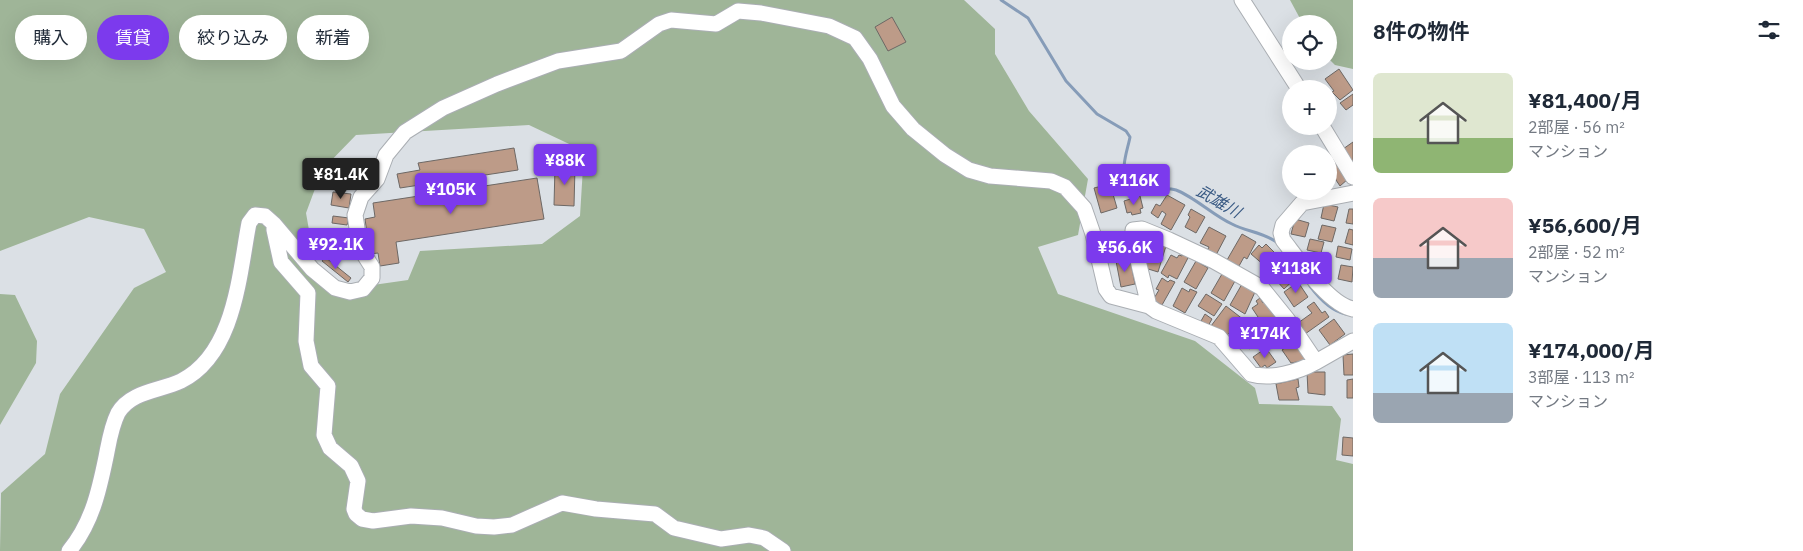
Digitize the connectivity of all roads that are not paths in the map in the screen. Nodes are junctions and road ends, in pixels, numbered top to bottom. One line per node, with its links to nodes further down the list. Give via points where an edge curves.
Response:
1 (1242, 0): 2 (street)
2 (1293, 80)
3 (1327, 135): 4 (street)
4 (1353, 177)
5 (1353, 194): 8 (street, via 1302,203 1281,233 1283,240 1325,291)
6 (274, 224): 7 (street, via 312,269 335,288 350,292 364,289 372,278 372,267 360,248 355,216 361,197 377,179 386,155 405,132 443,108 558,60 621,50 659,24 671,20 716,24 738,11 761,13 829,26 855,38 870,59 893,106 913,129 969,170 990,176 1051,181 1065,187 1084,208 1106,289 1111,296); 11 (street, via 266,216 254,215 249,223 233,305 216,350 182,380 136,397 118,413 93,510); 12 (street, via 281,262 308,293 306,341 311,366 328,386 324,435 330,448 351,466 358,482 354,510 362,519 373,521 411,516 494,527 512,525 562,503 655,514 674,528 721,539 749,534 764,538)
7 (1149, 306): 10 (street, via 1219,337 1251,374 1278,375); 10 (street, via 1133,230 1142,229 1169,240 1262,288)
8 (1353, 309)
9 (1353, 341): 10 (street)
10 (1316, 362)
11 (69, 551)
12 (783, 551)

